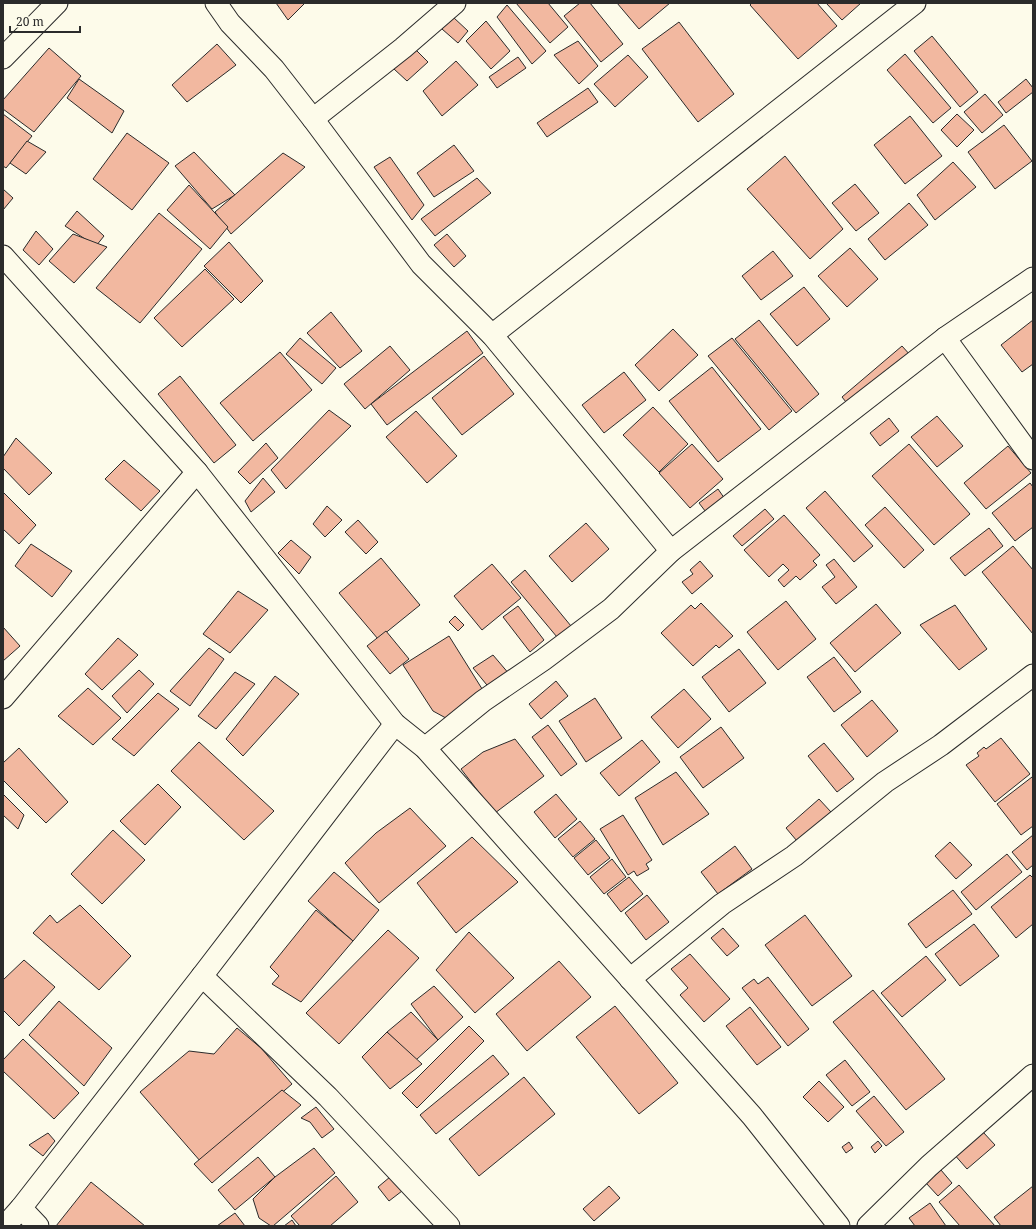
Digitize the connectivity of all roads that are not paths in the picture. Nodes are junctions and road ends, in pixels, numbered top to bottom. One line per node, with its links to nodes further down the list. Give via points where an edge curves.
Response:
1 (57, 3): 5 (street)
2 (216, 3): 6 (street, via 230,23 274,69)
3 (454, 3): 6 (street, via 403,48)
4 (915, 3): 9 (street)
5 (3, 58)
6 (313, 119): 9 (street, via 422,264)
7 (3, 256): 12 (street)
8 (1033, 278): 10 (street)
9 (492, 335): 13 (street)
10 (945, 338): 11 (street); 13 (street)
11 (1033, 459)
12 (197, 472): 15 (street); 16 (street)
13 (671, 551): 17 (street, via 611,609 543,660 482,701)
14 (1033, 675): 19 (street, via 941,745 885,782 794,856 722,904)
15 (3, 698)
16 (395, 724): 17 (street); 18 (street)
17 (425, 748): 19 (street)
18 (202, 976): 21 (street); 24 (street, via 328,1098)
19 (630, 979): 25 (street, via 752,1116)
20 (1033, 1074): 26 (street, via 929,1166)
21 (21, 1208): 22 (street); 23 (street)
22 (5, 1226)
23 (38, 1226)
24 (449, 1226)
25 (839, 1226)
26 (868, 1226)

